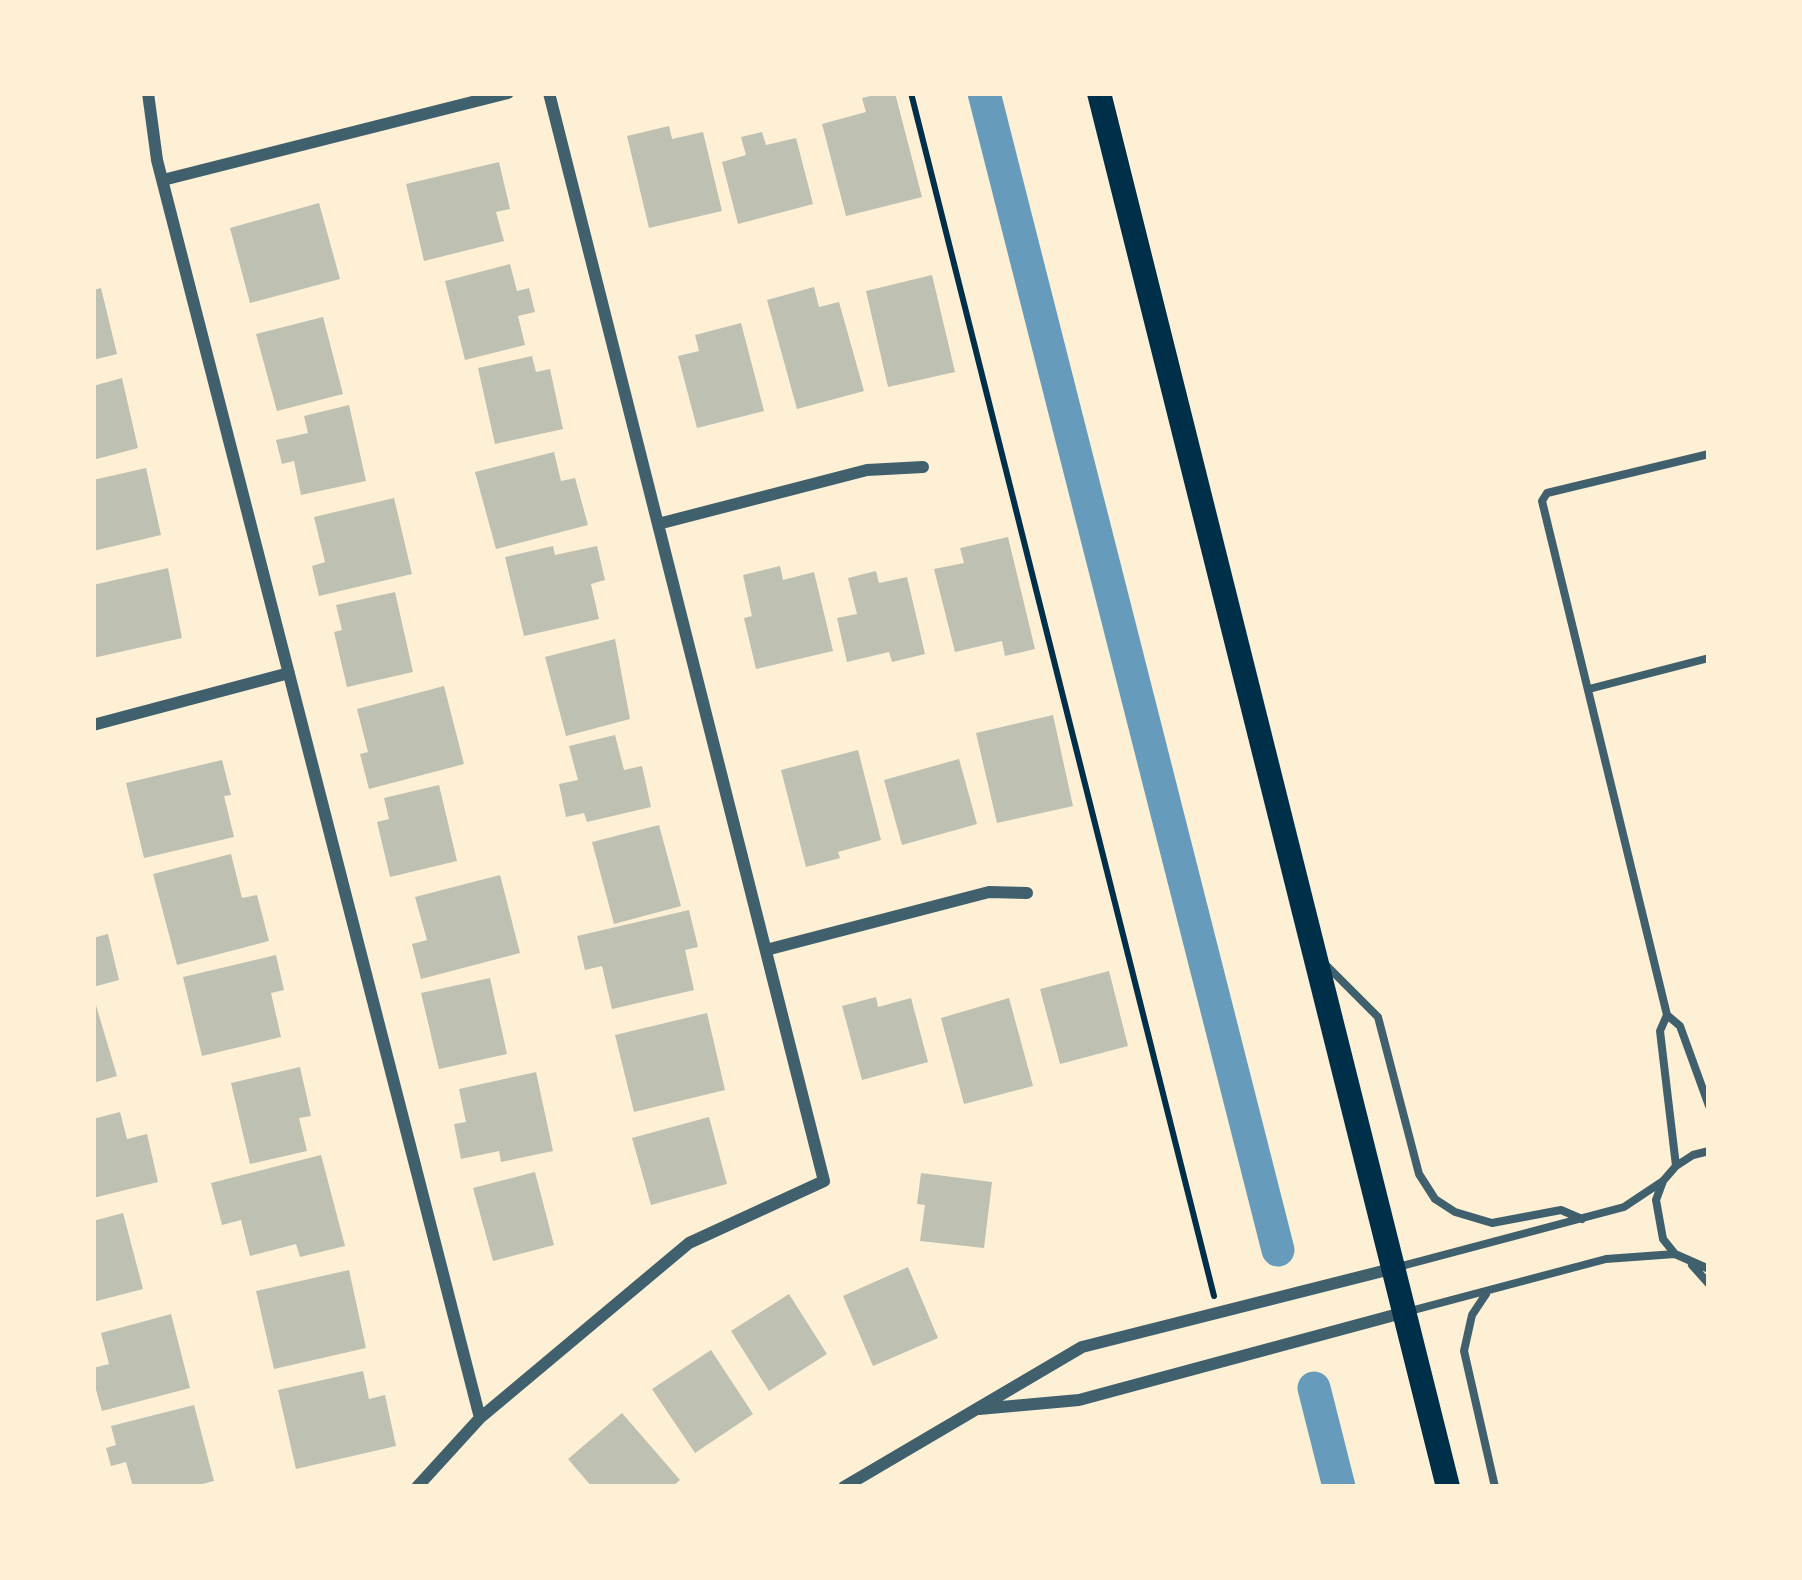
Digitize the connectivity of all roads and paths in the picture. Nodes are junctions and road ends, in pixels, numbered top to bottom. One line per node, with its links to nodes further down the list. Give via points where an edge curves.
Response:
1 (148, 93): 6 (street)
2 (508, 93): 6 (street)
3 (549, 93): 9 (street)
4 (911, 93): 29 (path)
5 (1099, 93): 16 (main road)
6 (163, 180): 11 (street)
7 (1709, 454): 12 (lane, via 1543,496)
8 (923, 467): 9 (street, via 867,470)
9 (658, 524): 15 (street)
10 (1709, 658): 12 (lane)
11 (289, 673): 13 (street); 32 (street)
12 (1589, 689): 17 (lane)
13 (93, 725)
14 (1027, 892): 15 (street, via 989,892)
15 (766, 950): 32 (street, via 824,1181 688,1243)
16 (1316, 955): 22 (lane, via 1378,1017 1429,1192 1455,1212 1492,1223 1561,1210); 25 (main road)
17 (1667, 1015): 18 (lane, via 1680,1026); 20 (lane, via 1660,1031)
18 (1709, 1106)
19 (1709, 1151): 20 (lane)
20 (1676, 1166): 21 (lane)
21 (1663, 1181): 22 (lane, via 1631,1205); 23 (lane, via 1657,1220)
22 (1582, 1219): 25 (lane)
23 (1676, 1254): 24 (lane); 28 (lane, via 1606,1259)
24 (1691, 1264): 26 (lane); 27 (lane)
25 (1391, 1269): 29 (street); 30 (main road)
26 (1709, 1269)
27 (1709, 1284)
28 (1491, 1289): 30 (lane); 36 (lane, via 1472,1315 1464,1351)
29 (1218, 1311): 31 (street, via 1082,1347)
30 (1402, 1313): 31 (street, via 1079,1400); 35 (main road)
31 (971, 1410): 34 (street)
32 (481, 1418): 33 (street)
33 (417, 1487)
34 (844, 1487)
35 (1448, 1487)
36 (1495, 1487)

